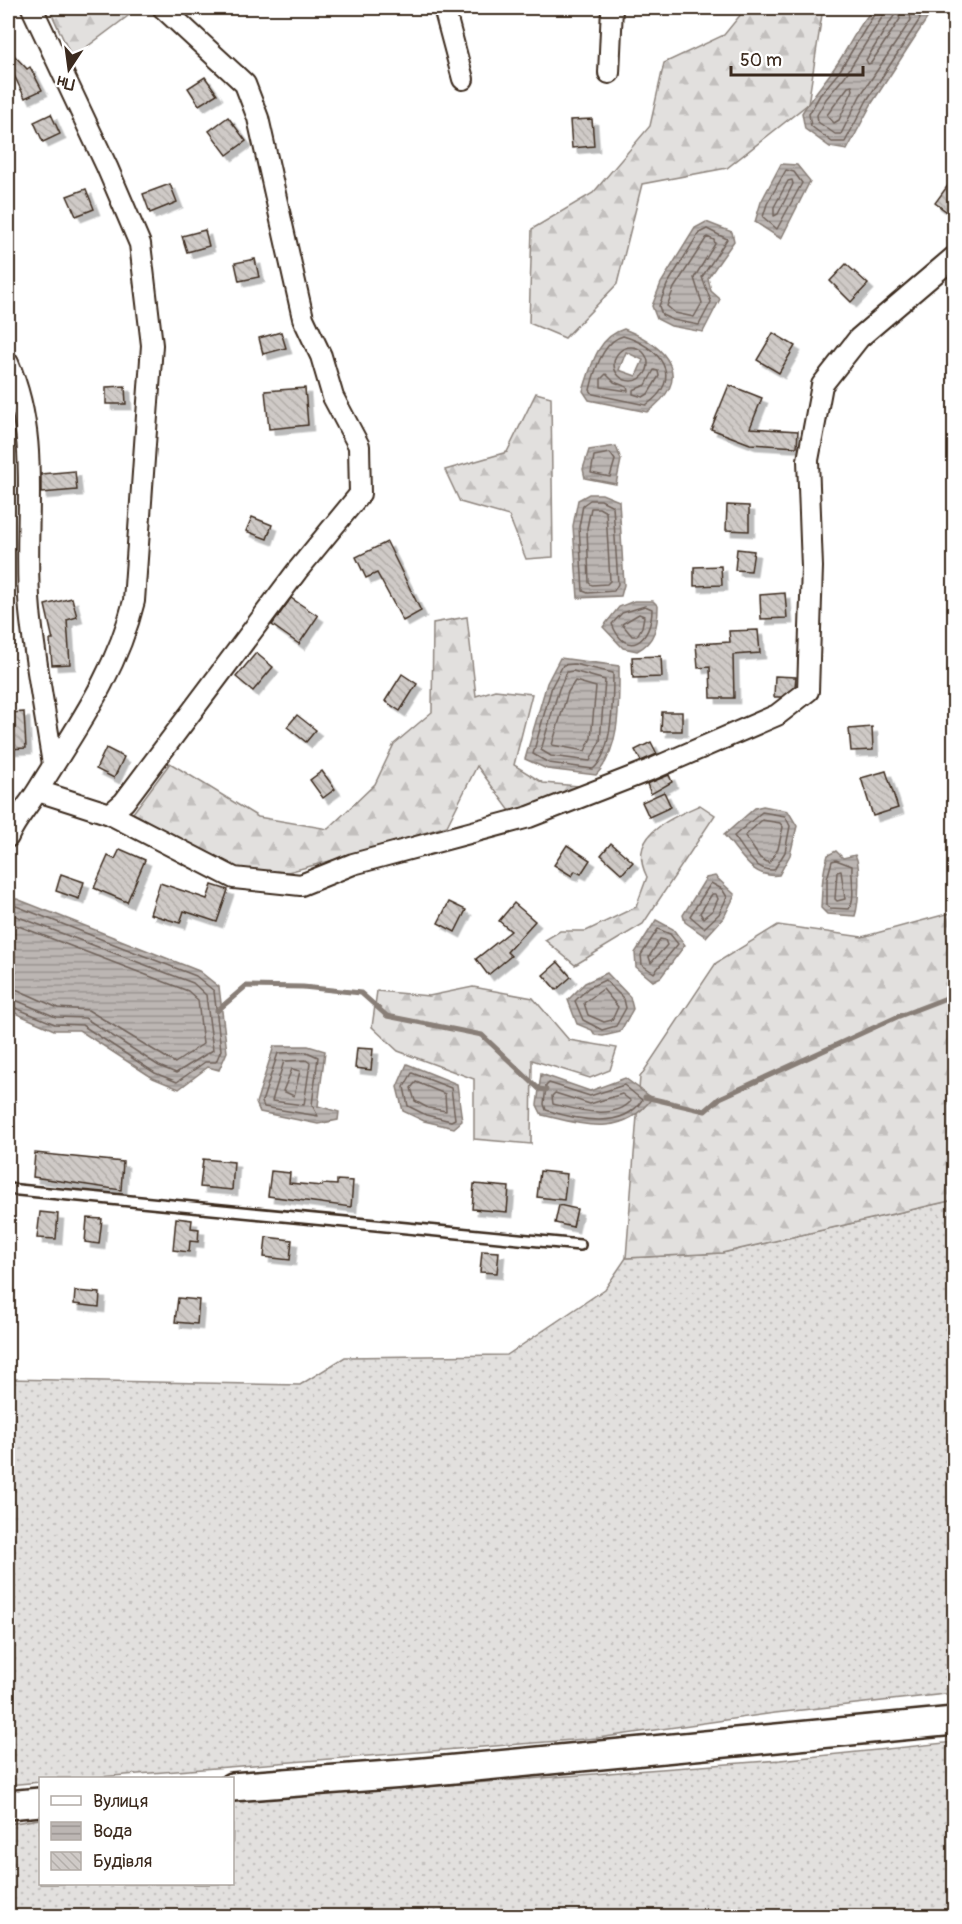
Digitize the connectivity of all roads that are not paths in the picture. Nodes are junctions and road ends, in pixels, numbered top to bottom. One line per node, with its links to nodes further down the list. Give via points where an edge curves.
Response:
1 (32, 8): 9 (street, via 140,244 152,345 134,601 125,637 110,671)
2 (163, 8): 11 (street, via 245,84 258,118 303,318 321,356 333,397 359,447 360,494 297,571 124,802)
3 (444, 8): 6 (street)
4 (612, 8): 5 (street)
5 (609, 73)
6 (463, 79)
7 (954, 257): 11 (street, via 859,338 822,385 808,460 812,567 808,691 777,715 529,817 353,864 301,885 234,878)
8 (8, 363): 9 (street, via 20,391 30,455 30,609)
9 (53, 764): 10 (street)
10 (38, 791): 11 (street); 12 (street)
11 (110, 814)
12 (8, 837)
13 (8, 1189): 14 (lane)
14 (580, 1245)
15 (954, 1721): 16 (street)
16 (234, 1787)
17 (39, 1802): 18 (street)
18 (8, 1805)

